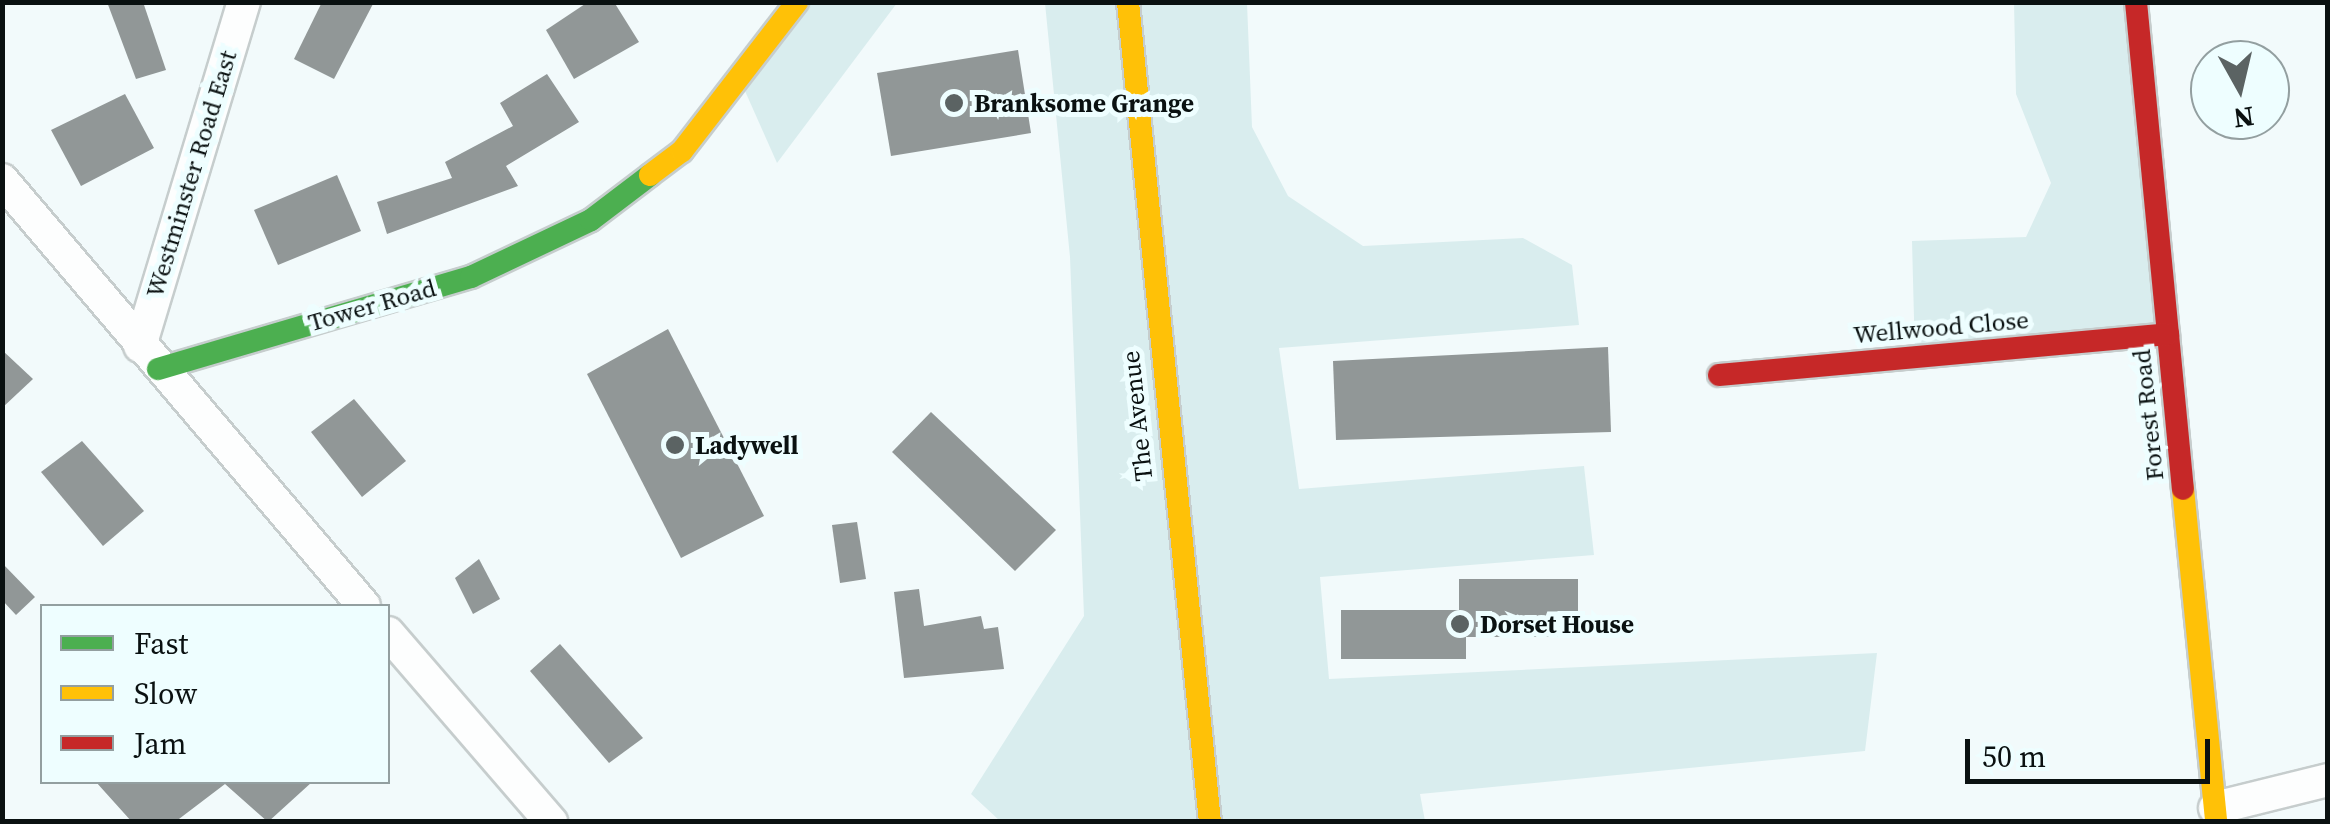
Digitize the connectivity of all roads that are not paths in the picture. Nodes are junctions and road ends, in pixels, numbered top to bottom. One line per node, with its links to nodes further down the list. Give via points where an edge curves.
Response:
1 (244, 2): 7 (street, Westminster Road East)
2 (797, 2): 7 (street, Tower Road, via 682,151 590,220 471,276)
3 (1128, 2): 14 (street, The Avenue)
4 (2136, 2): 6 (street, Forest Road)
5 (3, 181): 7 (street)
6 (2168, 334): 8 (street, Wellwood Close); 12 (street, Forest Road)
7 (149, 358): 9 (street)
8 (1718, 375)
9 (362, 604)
10 (390, 635): 13 (street)
11 (2328, 780): 12 (street)
12 (2215, 815)
13 (551, 822)
14 (1210, 822)

